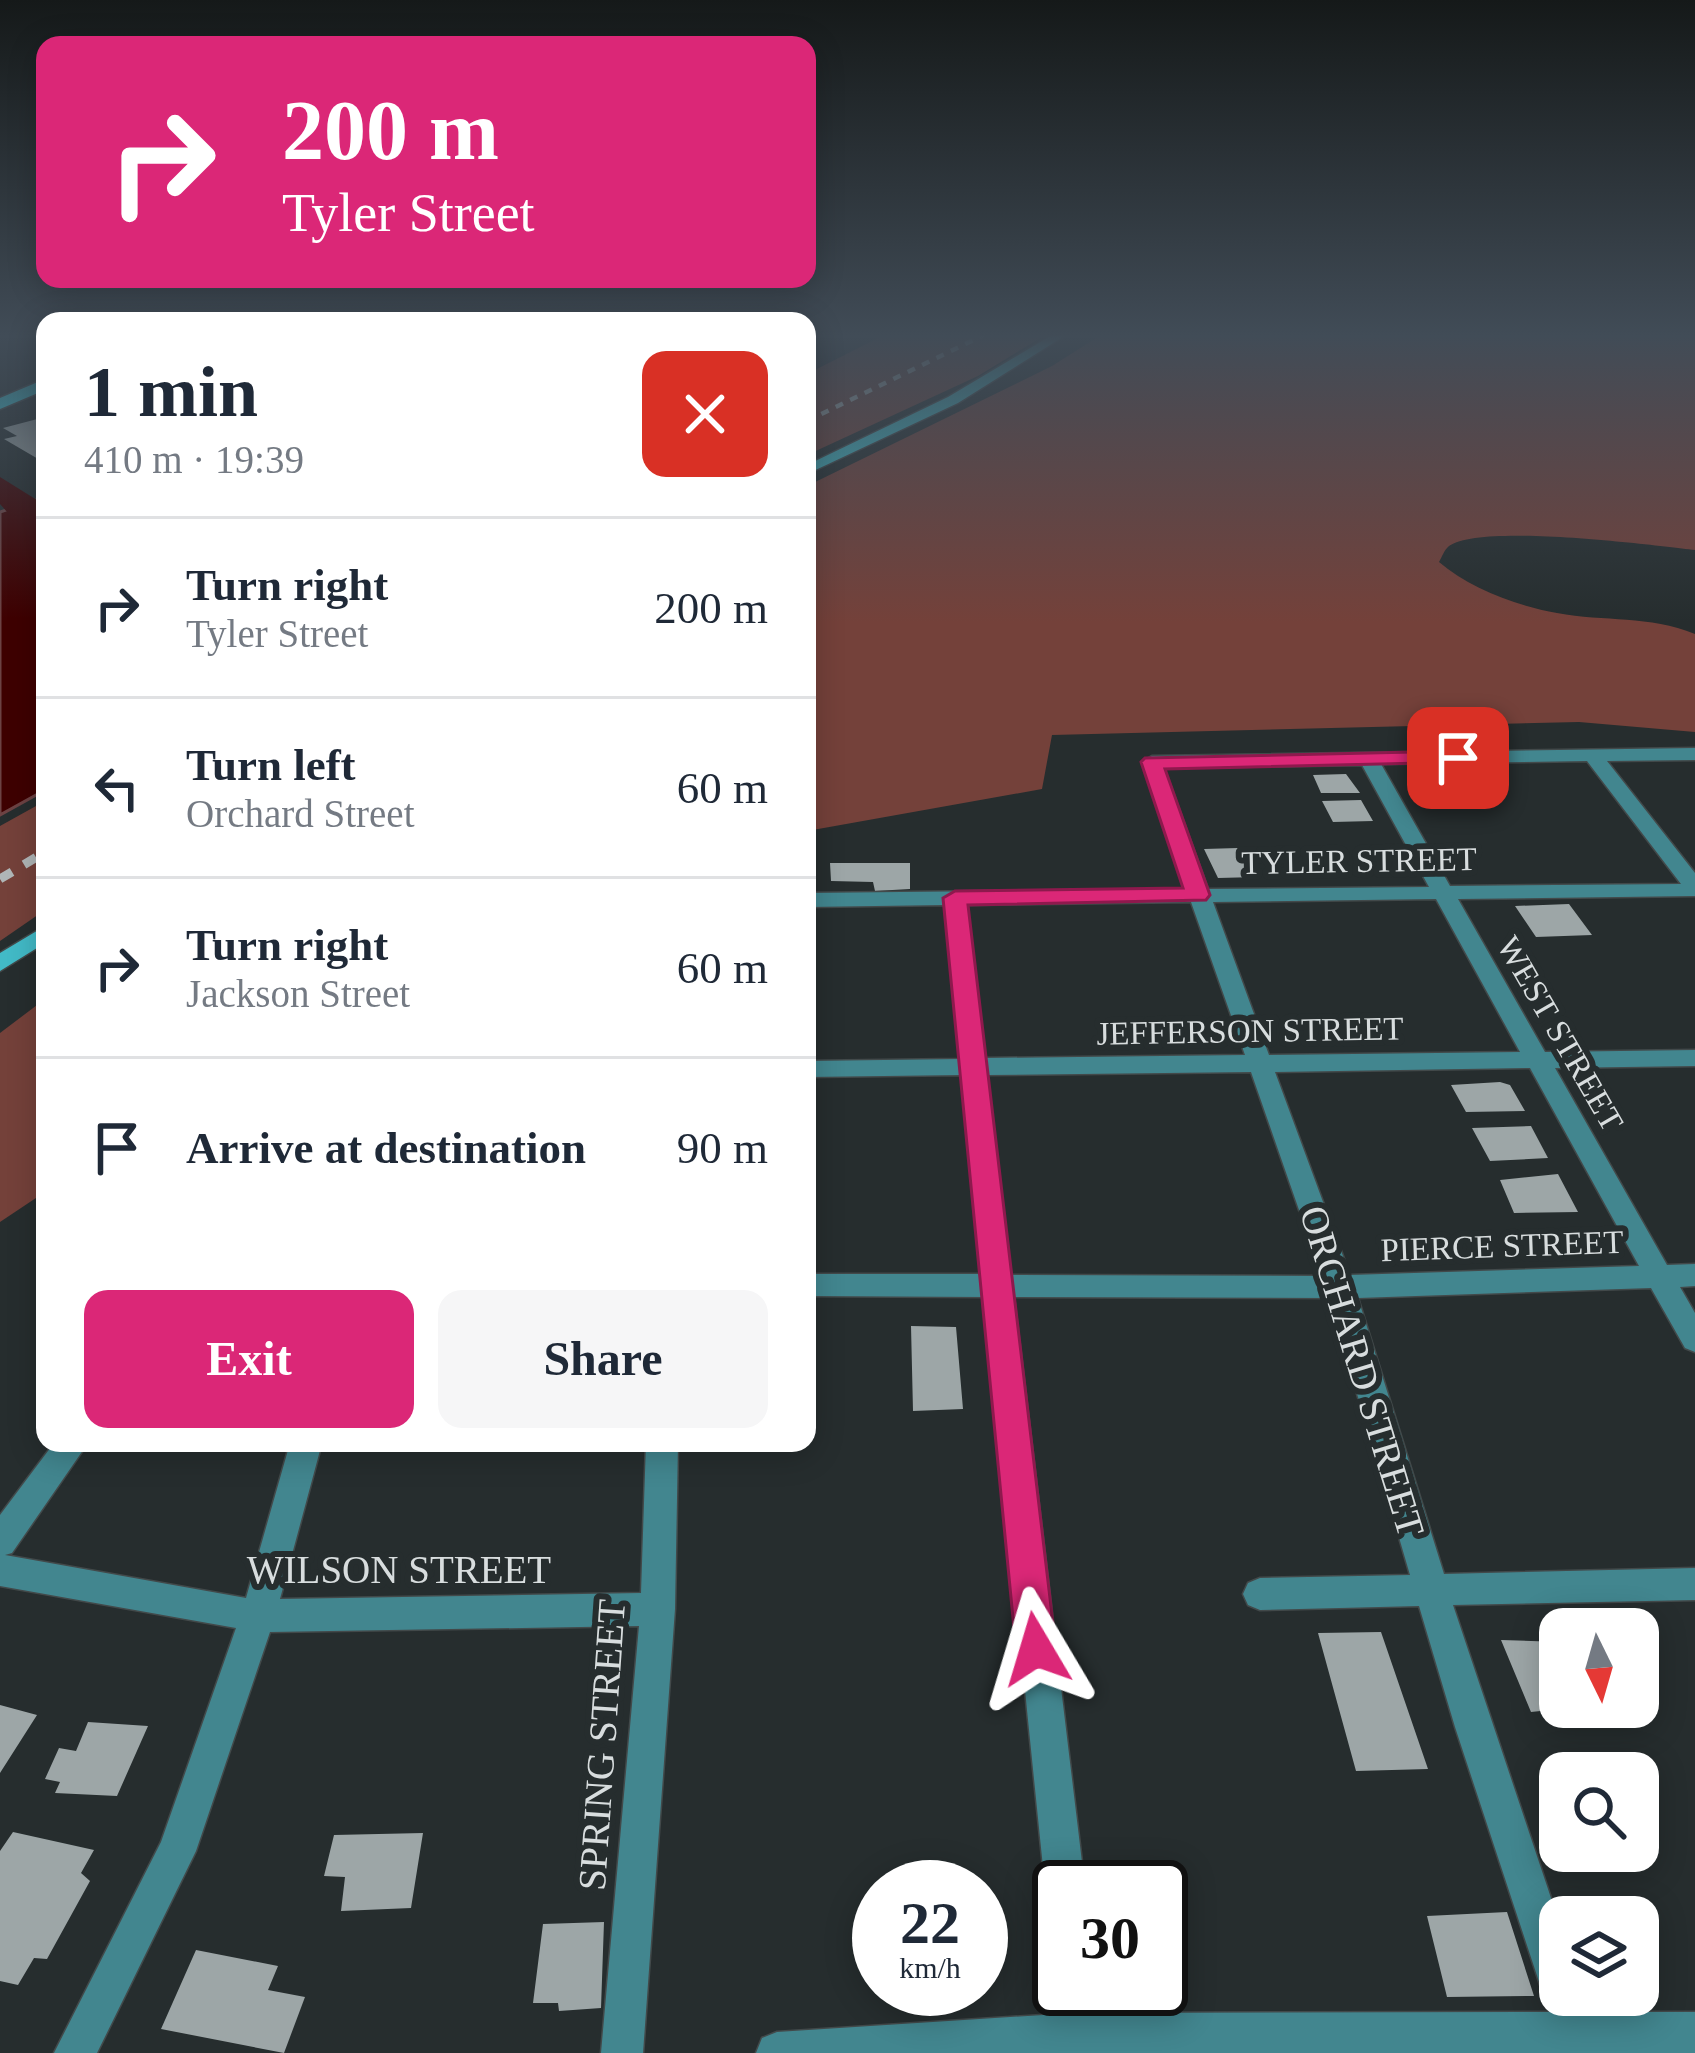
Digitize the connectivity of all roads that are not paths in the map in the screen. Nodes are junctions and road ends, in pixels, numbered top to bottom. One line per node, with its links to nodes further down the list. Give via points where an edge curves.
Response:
1 (889, 431): 2 (street)
2 (816, 466)
3 (1695, 754): 4 (street)
4 (1593, 756): 5 (street); 6 (street)
5 (1368, 759): 7 (street, WEST STREET); 8 (street, ORCHARD STREET, via 1152,762)
6 (1695, 888): 7 (street, TYLER STREET)
7 (1439, 891): 8 (street, TYLER STREET); 14 (street, WEST STREET)
8 (1197, 895): 9 (street, TYLER STREET); 15 (street, ORCHARD STREET)
9 (955, 898): 10 (street, TYLER STREET); 16 (street)
10 (816, 900)
11 (36, 939): 12 (street)
12 (0, 964)
13 (1695, 1058): 14 (street, JEFFERSON STREET)
14 (1540, 1059): 15 (street, JEFFERSON STREET); 19 (street, WEST STREET)
15 (1262, 1063): 16 (street, JEFFERSON STREET); 21 (street, ORCHARD STREET)
16 (971, 1068): 17 (street, JEFFERSON STREET); 22 (street)
17 (816, 1069)
18 (1695, 1275): 19 (street, PIERCE STREET)
19 (1661, 1276): 21 (street, PIERCE STREET); 23 (street, WEST STREET)
20 (816, 1285): 22 (street, PIERCE STREET)
21 (1340, 1287): 22 (street, PIERCE STREET); 30 (street, ORCHARD STREET)
22 (999, 1288): 34 (street)
23 (1695, 1340)
24 (65, 1452): 27 (street)
25 (304, 1452): 33 (street)
26 (662, 1452): 32 (street, SPRING STREET)
27 (0, 1542)
28 (0, 1570): 33 (street, WILSON STREET)
29 (1695, 1584): 30 (street)
30 (1431, 1591): 31 (street); 35 (street, ORCHARD STREET)
31 (1260, 1594)
32 (658, 1609): 33 (street, WILSON STREET); 40 (street, SPRING STREET)
33 (258, 1616): 39 (street, via 177,1851)
34 (1062, 1860)
35 (1539, 1920)
36 (1575, 2027): 37 (street); 38 (street)
37 (1695, 2033)
38 (1084, 2044): 41 (street)
39 (75, 2053)
40 (622, 2053)
41 (777, 2053)

